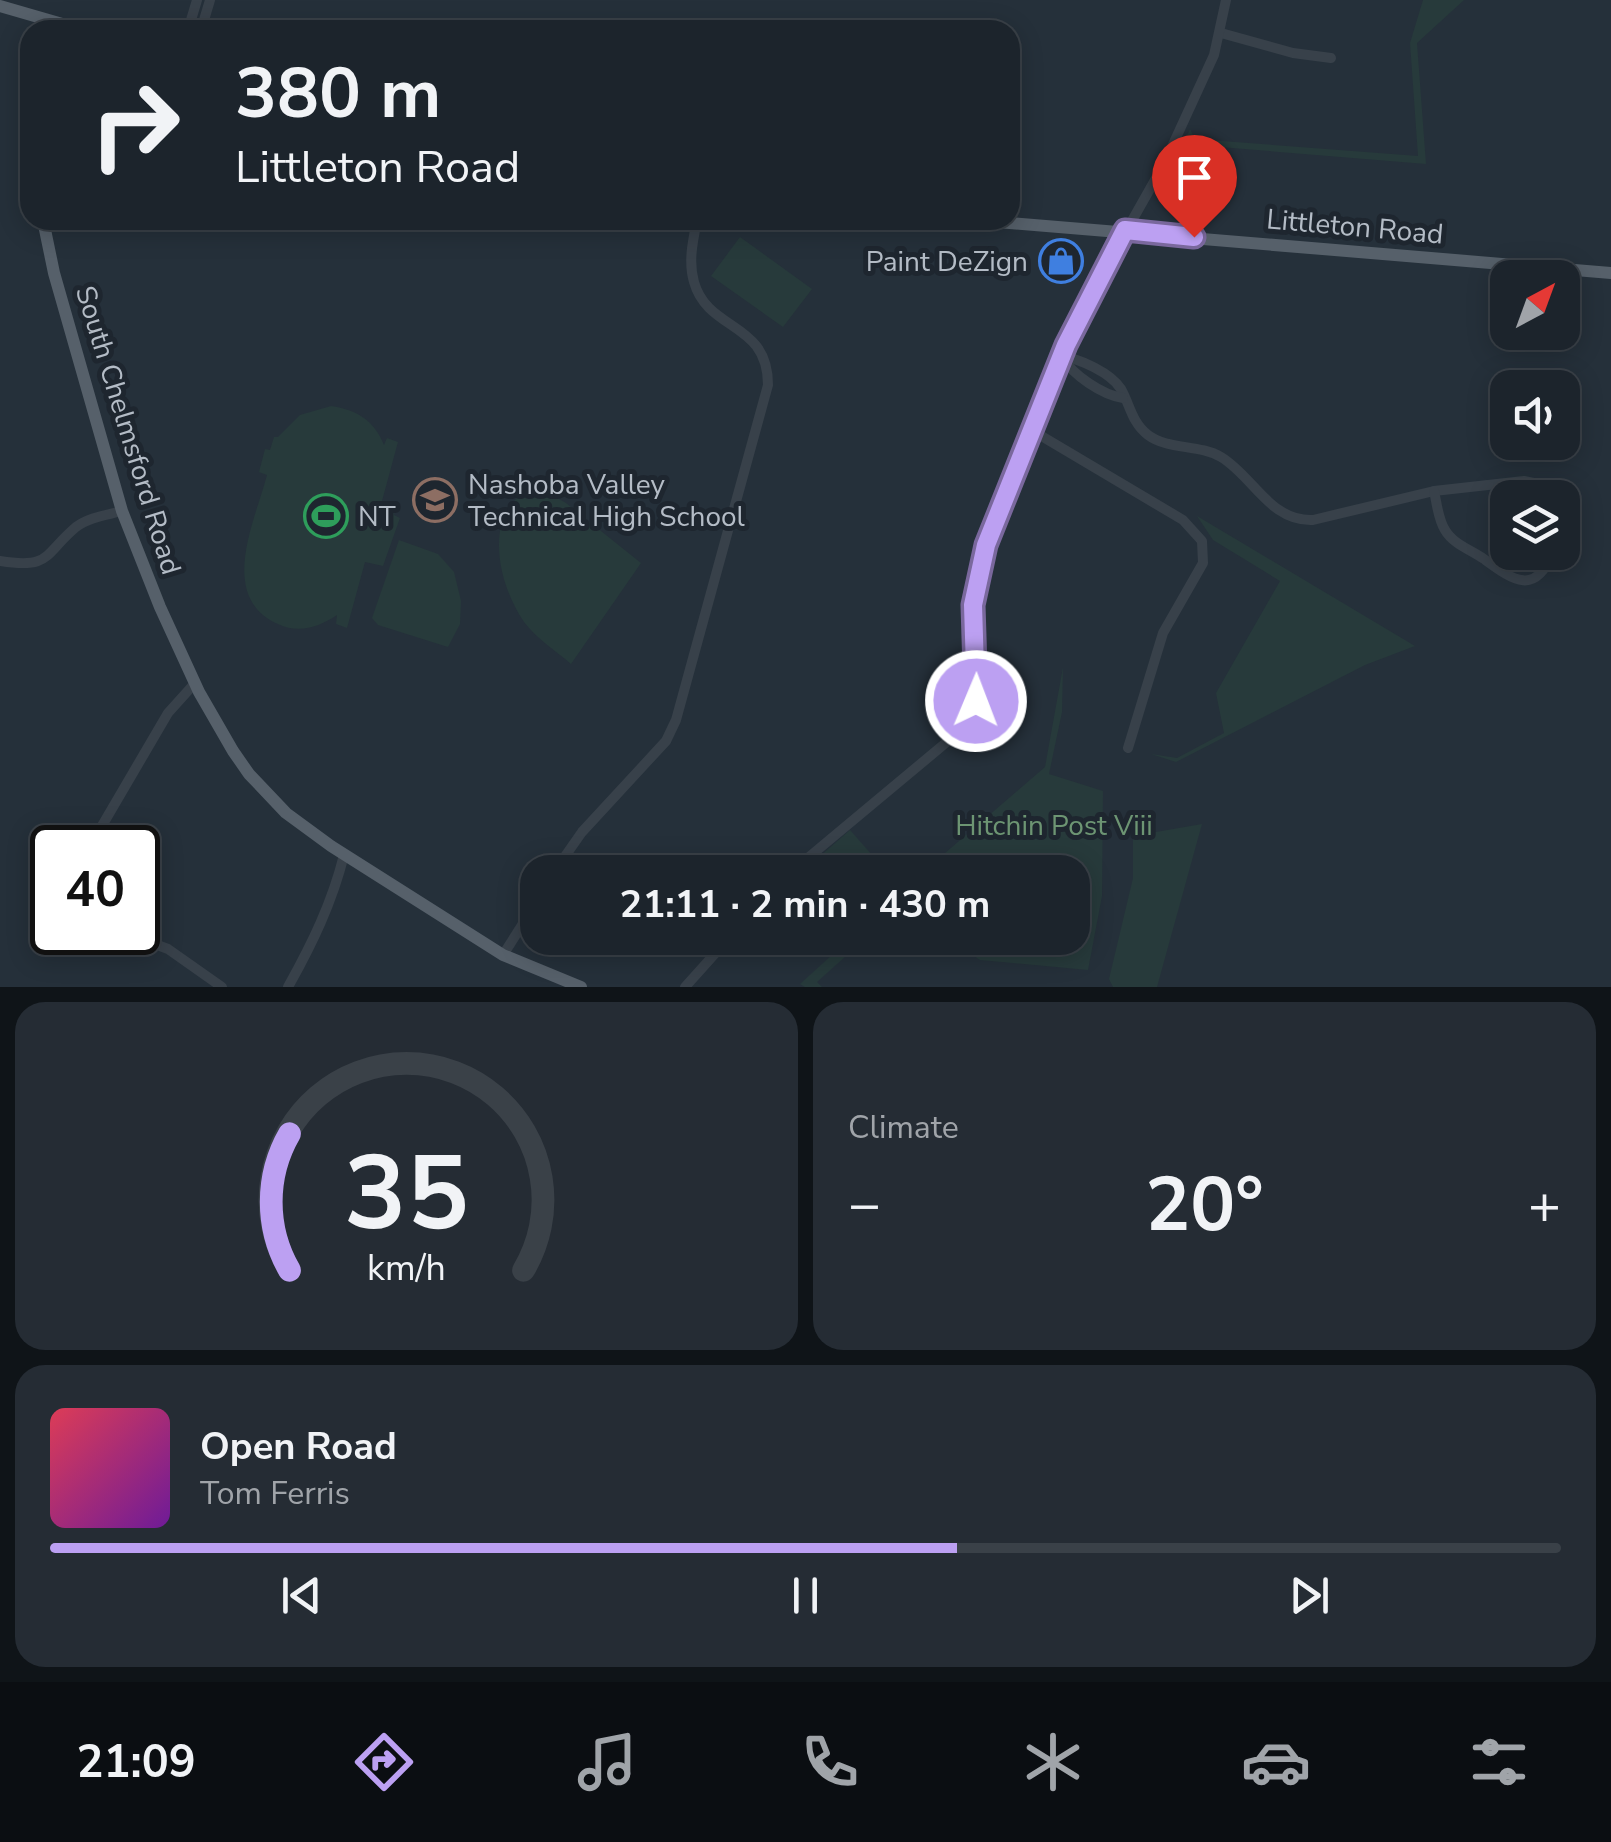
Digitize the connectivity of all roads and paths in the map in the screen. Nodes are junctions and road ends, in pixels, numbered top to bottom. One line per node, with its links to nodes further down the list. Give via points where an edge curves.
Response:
1 (1226, 0): 4 (street)
2 (0, 6): 3 (main road)
3 (42, 20)
4 (1221, 33): 5 (street); 9 (street, via 1182,127)
5 (1331, 58)
6 (1020, 223): 9 (main road, Littleton Road)
7 (45, 230): 15 (main road, South Chelmsford Road)
8 (695, 230): 24 (street, via 694,283 705,304 760,348 768,385 676,720 666,741)
9 (1125, 230): 10 (main road, Littleton Road); 11 (street)
10 (1611, 273)
11 (1062, 357): 12 (street); 14 (street, via 1076,358 1113,382 1147,434 1223,458 1294,518 1319,519)
12 (1033, 430): 21 (street, via 1183,520 1202,541 1203,563 1163,633); 25 (street, via 980,564 973,605 976,701 970,716)
13 (1490, 485): 14 (street)
14 (1434, 491): 17 (street, via 1446,532)
15 (122, 512): 16 (street, via 76,527 34,564); 20 (main road, South Chelmsford Road)
16 (0, 561)
17 (1490, 565)
18 (1496, 570): 19 (street, via 1522,581)
19 (1544, 570)
20 (195, 683): 22 (street, via 168,713); 23 (main road, South Chelmsford Road, via 249,774)
21 (1128, 748)
22 (102, 825)
23 (344, 855): 28 (main road, South Chelmsford Road); 32 (street, via 326,914)
24 (566, 855)
25 (811, 855)
26 (520, 928): 28 (street)
27 (160, 946): 31 (street)
28 (503, 955): 30 (main road, South Chelmsford Road)
29 (713, 955): 35 (street)
30 (551, 975): 33 (street); 34 (main road, South Chelmsford Road)
31 (222, 987)
32 (288, 987)
33 (541, 987)
34 (582, 987)
35 (685, 987)

